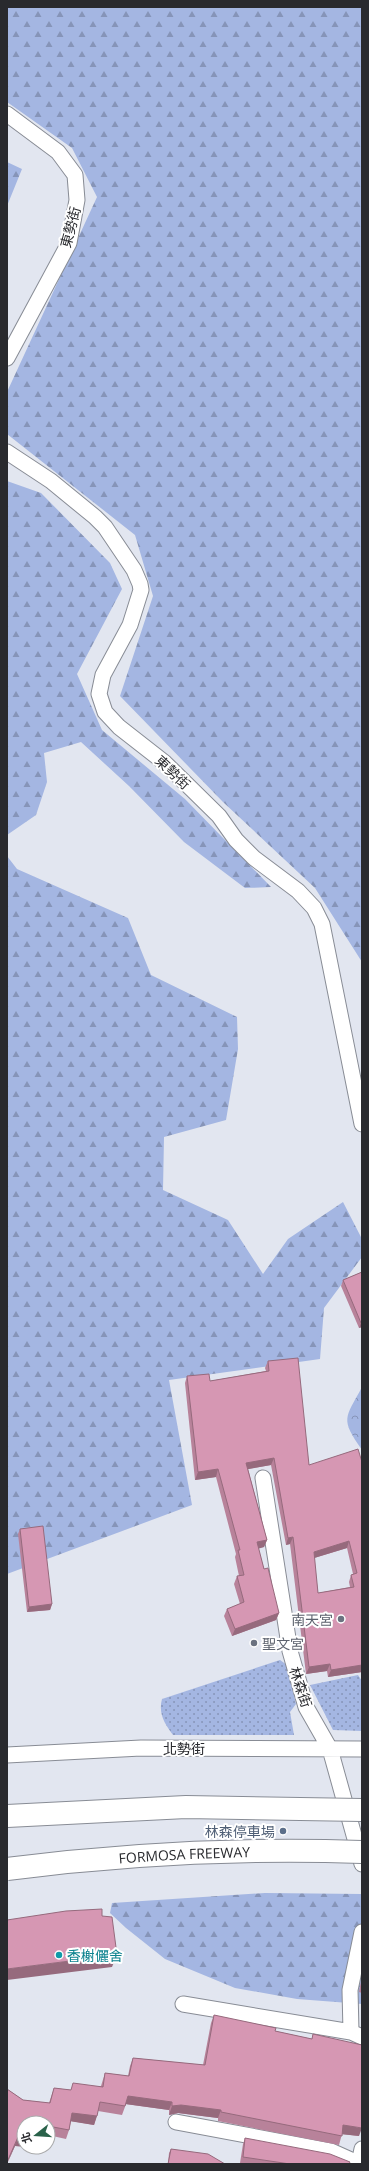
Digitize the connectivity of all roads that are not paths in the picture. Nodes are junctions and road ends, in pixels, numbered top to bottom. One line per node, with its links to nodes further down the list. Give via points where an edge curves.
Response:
1 (7, 114): 2 (street, 東勢街, via 58,152 75,175 78,200 69,243)
2 (7, 358)
3 (7, 452): 4 (street, 東勢街, via 51,481 95,517 105,527 134,570 140,584 141,590 130,625 103,675 99,694 105,712 119,727 176,774 219,816 236,840 254,858 298,891 314,908 322,924)
4 (362, 1124)
5 (263, 1478): 6 (street, 林森街, via 290,1651 306,1707)
6 (330, 1749): 7 (street, 北勢街); 8 (street, 北勢街, via 141,1748); 12 (street, 林森街)
7 (362, 1749)
8 (7, 1755)
9 (362, 1810): 10 (highway, bridge, via 186,1807)
10 (7, 1816)
11 (362, 1852): 13 (highway, FORMOSA FREEWAY, bridge, via 304,1850 201,1853 100,1859)
12 (362, 1864)
13 (7, 1869)
14 (362, 1932): 16 (street, via 350,1990)
15 (183, 2004): 16 (street)
16 (356, 2034)
17 (176, 2122): 19 (street, via 331,2151)
18 (362, 2149): 19 (street)
19 (359, 2164)

